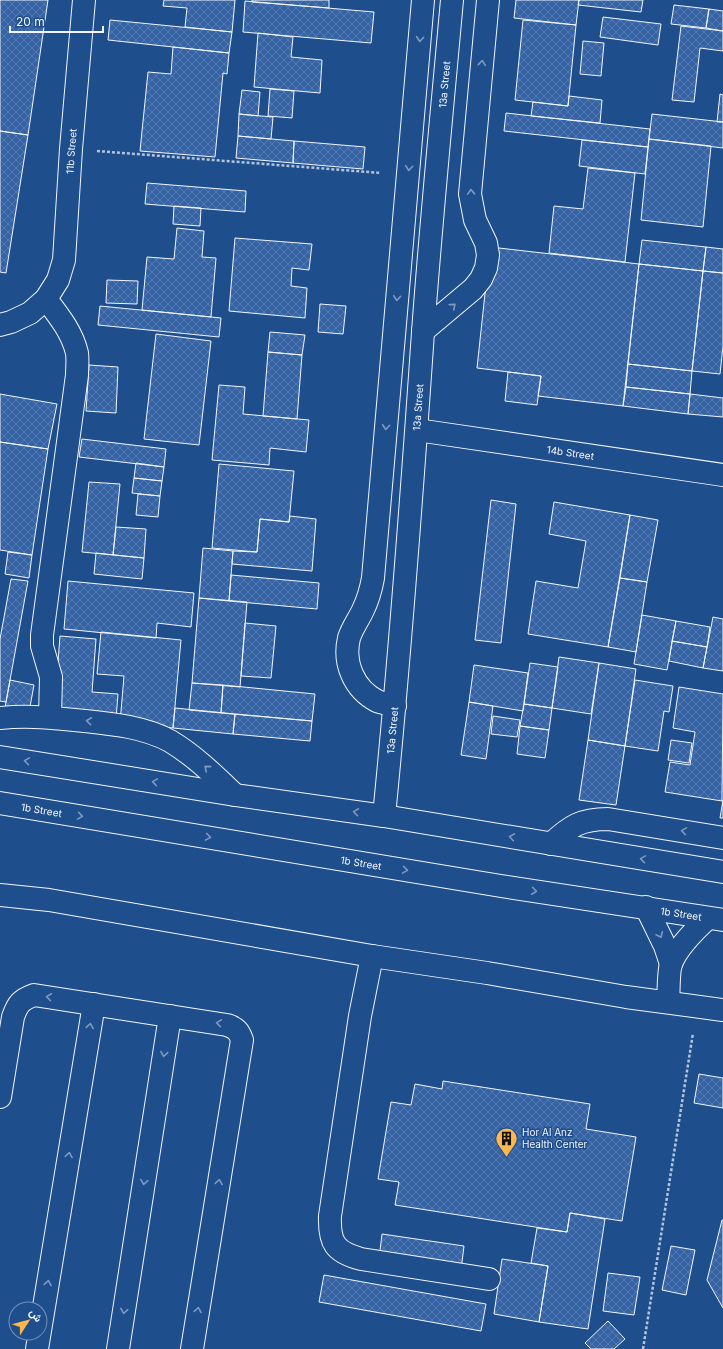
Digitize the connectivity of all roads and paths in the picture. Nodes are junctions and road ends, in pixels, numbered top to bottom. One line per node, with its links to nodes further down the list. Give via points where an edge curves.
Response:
1 (84, 0): 5 (street, 11b Street)
2 (423, 0): 6 (street, one-way to 6)
3 (452, 0): 9 (street, 13a Street)
4 (488, 0): 9 (street, one-way to 4, via 473,289 486,268 486,243 475,220 470,194)
5 (71, 149): 6 (path); 7 (street, 11b Street, via 64,260 58,280)
6 (408, 176): 12 (street, one-way to 12, via 374,578 364,609 350,636 347,652 349,667 355,681 365,693 378,701)
7 (46, 299): 8 (street, 11b Street, via 30,313); 13 (street, via 71,334 77,354 77,375 42,635 44,658 51,677)
8 (0, 325)
9 (423, 331): 10 (street, 13a Street)
10 (417, 430): 11 (street, 14b Street); 12 (street, 13a Street)
11 (723, 475)
12 (395, 706): 18 (street, 13a Street)
13 (50, 717): 14 (street); 16 (street, one-way to 13, via 192,755 168,740 142,730 115,724)
14 (0, 718)
15 (0, 757): 16 (street, one-way to 15)
16 (235, 795): 18 (street, one-way to 16)
17 (0, 802): 23 (street, 1b Street, one-way to 23, via 501,886)
18 (384, 816): 20 (street, one-way to 18)
19 (723, 838): 20 (street, one-way to 20, via 608,819 592,819 564,831)
20 (551, 844): 21 (street, one-way to 20)
21 (723, 872)
22 (0, 895): 25 (street, via 49,900)
23 (646, 907): 24 (street, 1b Street); 26 (street, one-way to 26)
24 (716, 919): 26 (street, via 686,942)
25 (372, 956): 27 (street); 33 (street, via 360,1016 329,1232 335,1245 346,1255)
26 (671, 964): 27 (street)
27 (668, 1002): 29 (street)
28 (94, 1004): 31 (street); 32 (street, one-way to 32, via 34,995 24,999 17,1006 13,1017); 34 (street, one-way to 28)
29 (698, 1006): 30 (street); 37 (path)
30 (723, 1010)
31 (170, 1016): 35 (street, one-way to 35); 36 (street, one-way to 31, via 242,1040 234,1027)
32 (0, 1097)
33 (489, 1280)
34 (37, 1349)
35 (118, 1349)
36 (192, 1349)
37 (643, 1349)

